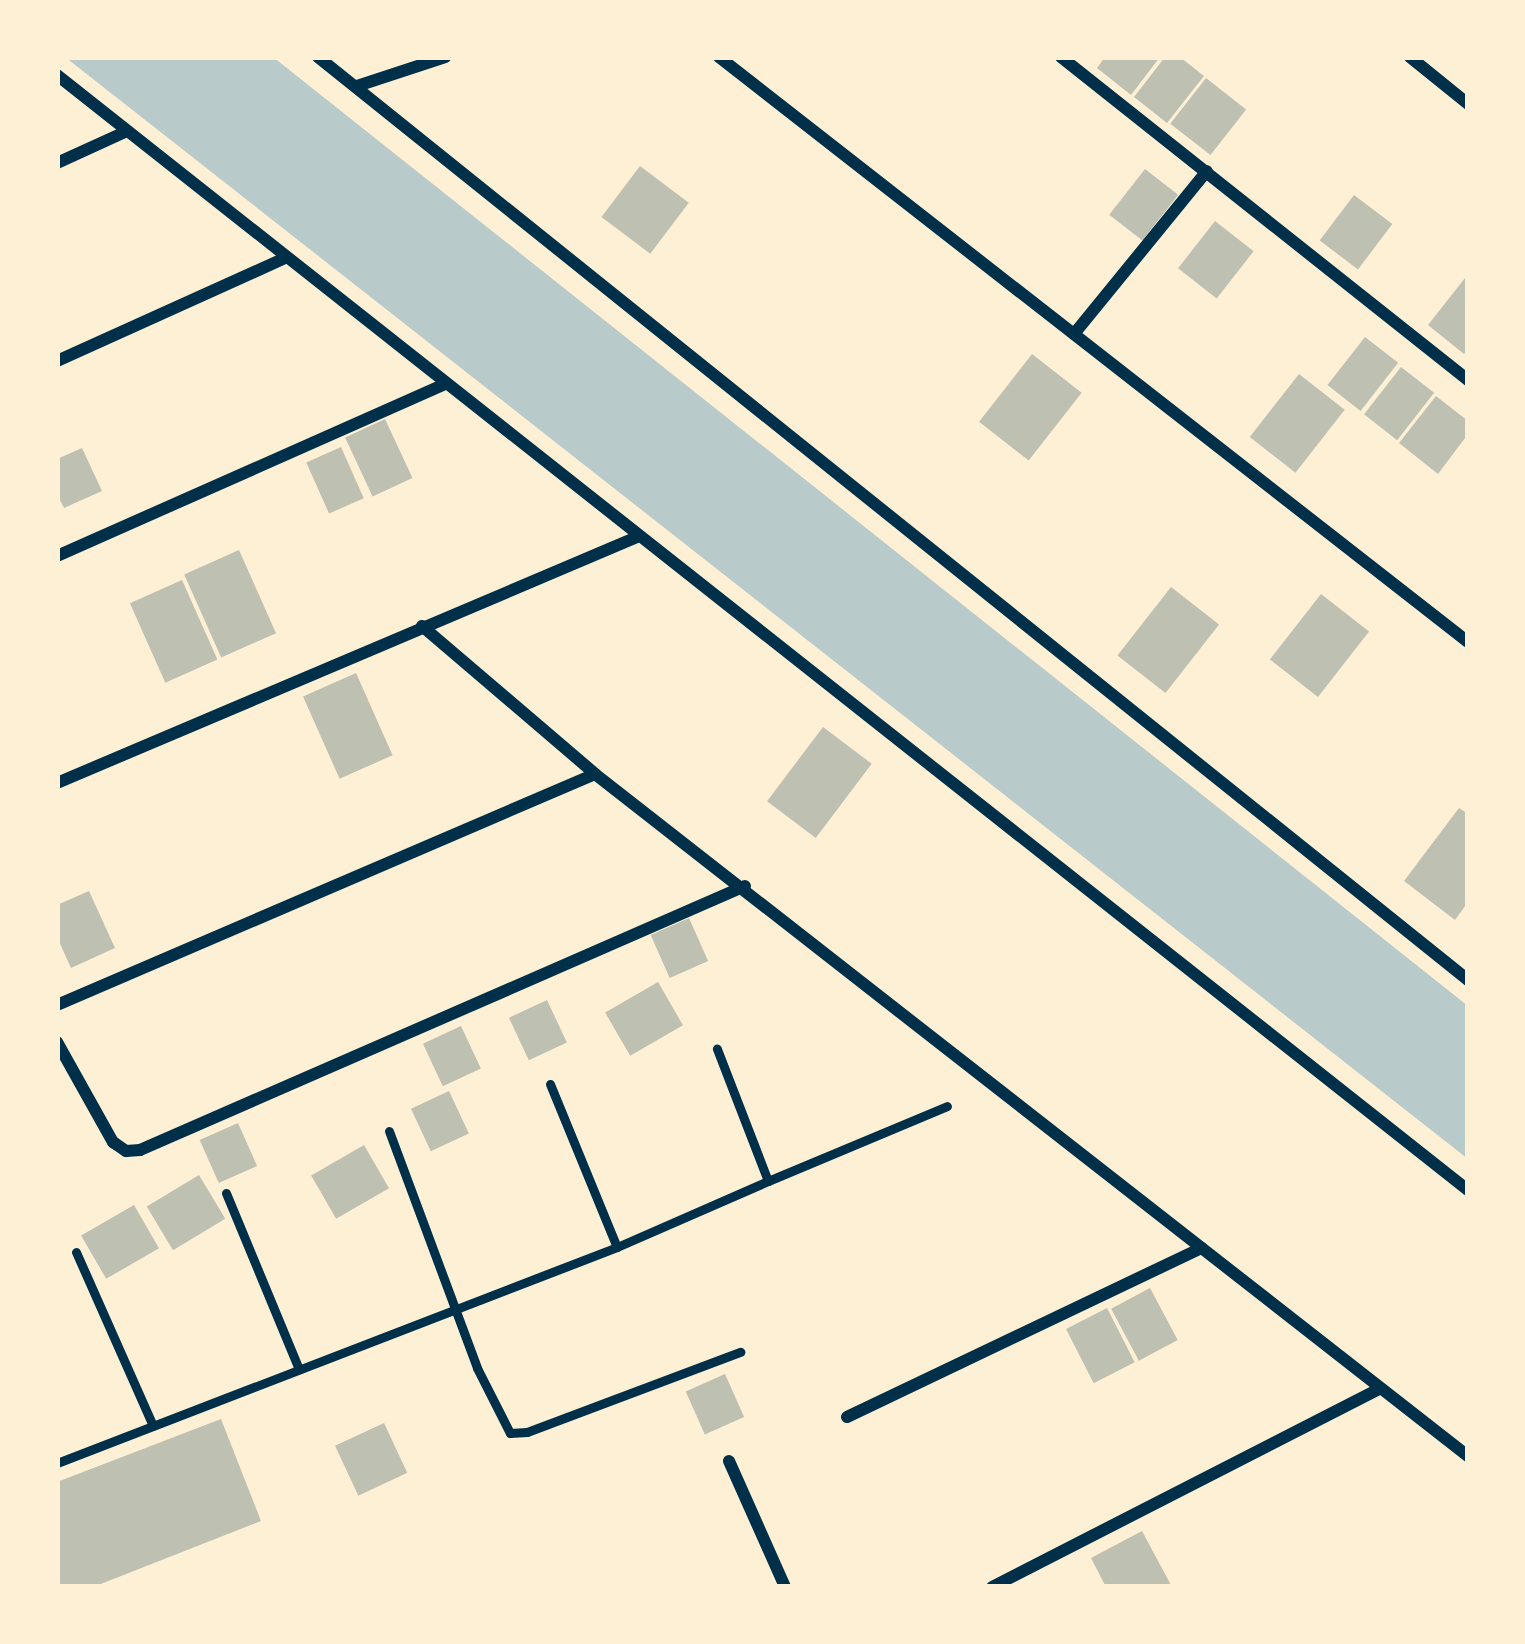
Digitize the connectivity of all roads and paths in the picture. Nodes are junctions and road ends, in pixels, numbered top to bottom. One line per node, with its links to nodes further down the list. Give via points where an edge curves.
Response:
1 (318, 57): 7 (street)
2 (446, 57): 7 (street)
3 (719, 57): 13 (street)
4 (1061, 57): 11 (street)
5 (1410, 57): 8 (street)
6 (57, 75): 9 (street)
7 (357, 86): 24 (street)
8 (1468, 104)
9 (125, 132): 10 (street); 12 (street)
10 (57, 163)
11 (1207, 171): 13 (street); 15 (street)
12 (285, 258): 14 (street); 16 (street)
13 (1074, 334): 20 (street)
14 (57, 361)
15 (1468, 380)
16 (443, 385): 17 (street); 18 (street)
17 (637, 537): 19 (street); 32 (street)
18 (57, 556)
19 (422, 626): 21 (street); 22 (street)
20 (1468, 642)
21 (595, 774): 23 (street); 25 (street)
22 (57, 783)
23 (745, 886): 26 (street, via 140,1150 113,1142); 35 (street)
24 (1468, 980)
25 (57, 1005)
26 (57, 1042)
27 (717, 1049): 31 (lane)
28 (550, 1084): 34 (lane)
29 (947, 1106): 31 (lane)
30 (389, 1131): 37 (lane)
31 (768, 1181): 34 (lane)
32 (1468, 1190)
33 (226, 1193): 39 (lane)
34 (616, 1246): 37 (lane)
35 (1202, 1248): 40 (street); 41 (street)
36 (76, 1252): 42 (lane)
37 (455, 1309): 38 (lane, via 510,1433); 39 (lane)
38 (740, 1352)
39 (299, 1370): 42 (lane)
40 (1379, 1389): 43 (street); 47 (street)
41 (847, 1417)
42 (153, 1426): 45 (lane)
43 (1468, 1456)
44 (729, 1461): 46 (street)
45 (57, 1463)
46 (784, 1587)
47 (992, 1587)

